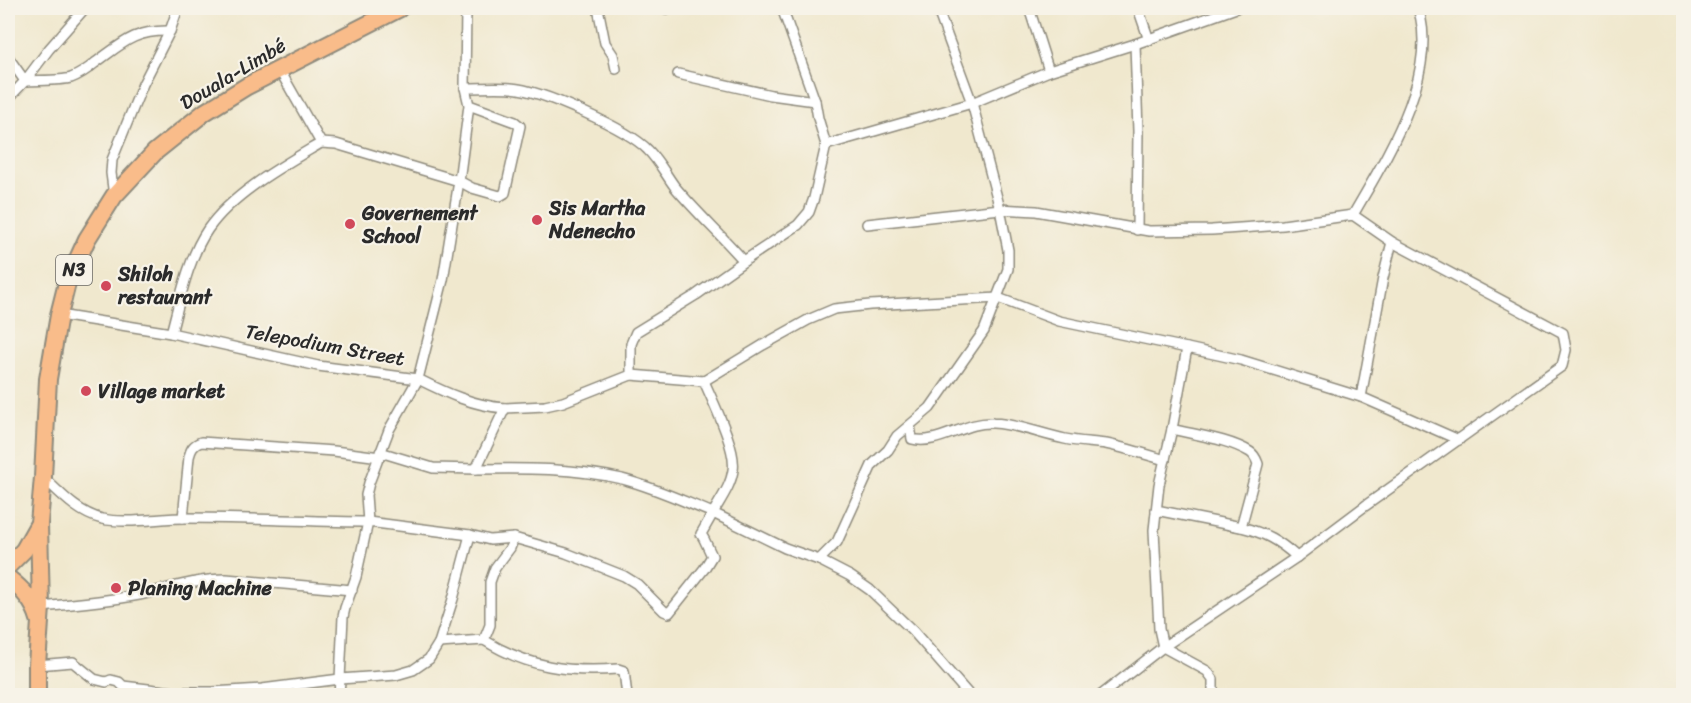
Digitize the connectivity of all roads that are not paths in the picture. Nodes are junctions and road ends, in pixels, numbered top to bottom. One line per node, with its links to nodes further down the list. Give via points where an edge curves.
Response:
1 (85, 8): 20 (street)
2 (178, 8): 12 (street)
3 (400, 8): 16 (highway, Douala-Limbé / N3)
4 (465, 8): 21 (street)
5 (598, 8): 17 (street, via 605,43)
6 (782, 8): 23 (street)
7 (937, 8): 24 (street)
8 (1029, 8): 18 (street)
9 (1138, 8): 13 (street)
10 (1236, 8): 13 (street)
11 (1418, 8): 31 (street, via 1424,41 1418,82 1390,149)
12 (170, 31): 20 (street, via 143,33 128,39 72,78); 29 (street, via 112,160)
13 (1149, 40): 14 (street)
14 (1136, 44): 18 (street); 33 (street)
15 (8, 57): 20 (street)
16 (279, 69): 26 (street); 29 (highway, Douala-Limbé / N3, via 205,112 155,152)
17 (616, 69)
18 (1049, 71): 24 (street)
19 (678, 74): 23 (street)
20 (25, 81): 22 (street)
21 (465, 88): 25 (street); 35 (street, via 523,90 564,104 623,133 647,148 674,185)
22 (8, 99)
23 (815, 101): 27 (street)
24 (972, 103): 27 (street); 30 (street)
25 (469, 105): 28 (street); 28 (street, via 515,122 521,128 506,193 500,196)
26 (321, 143): 28 (street, via 336,144); 38 (street, via 221,212 207,231 191,266)
27 (826, 144): 35 (street, via 809,212 798,225)
28 (459, 181): 41 (street, via 443,280)
29 (114, 196): 37 (highway, Douala-Limbé / N3, via 87,239)
30 (1000, 209): 32 (street); 33 (street); 36 (street, via 1009,261)
31 (1353, 215): 33 (street, via 1245,228); 34 (street)
32 (867, 224)
33 (1137, 230)
34 (1392, 242): 43 (street); 47 (street, via 1563,333 1566,350 1562,366)
35 (744, 261): 40 (street, via 636,332 631,344)
36 (998, 298): 39 (street, via 1059,321); 42 (street, via 834,309); 45 (street, via 973,348 930,408)
37 (59, 315): 38 (street, Telepodium Street); 51 (highway, Douala-Limbé / N3, via 48,379)
38 (171, 333): 41 (street, Telepodium Street, via 318,366)
39 (1187, 348): 43 (street, via 1241,360); 46 (street)
40 (632, 375): 42 (street); 44 (street, via 563,402)
41 (418, 379): 44 (street, via 487,407); 48 (street, Telepodium Street)
42 (704, 381): 53 (street, via 733,459 726,490)
43 (1361, 397): 47 (street)
44 (505, 408): 50 (street)
45 (910, 426): 49 (street, via 912,439 927,440 991,422 1107,444); 61 (street, via 872,465 837,542)
46 (1172, 429): 49 (street); 57 (street, via 1228,444 1256,457 1258,464)
47 (1459, 440): 60 (street)
48 (380, 454): 50 (street, via 433,468); 54 (street, via 201,442 195,444 189,457); 55 (street, Telepodium Street, via 366,495)
49 (1165, 460): 52 (street)
50 (476, 469): 53 (street, via 590,473 623,480)
51 (44, 477): 54 (street, via 90,515 123,520); 56 (highway, Douala-Limbé / N3)
52 (1156, 510): 57 (street); 69 (street, via 1156,595)
53 (713, 513): 59 (street, via 700,534 712,556 669,613 624,576); 61 (street)
54 (183, 518): 55 (street)
55 (368, 522): 58 (street); 65 (street, Telepodium Street)
56 (39, 524): 62 (highway, via 24,550); 63 (highway, Douala-Limbé / N3)
57 (1241, 527): 60 (street, via 1273,538)
58 (470, 535): 59 (street, via 489,540); 68 (street)
59 (514, 538): 67 (street, via 490,582 490,625)
60 (1297, 557): 69 (street)
61 (819, 560): 75 (street, via 870,590 913,631)
62 (8, 566): 63 (highway)
63 (40, 570): 64 (highway, via 24,578); 66 (highway, Douala-Limbé / N3)
64 (8, 578): 66 (highway)
65 (352, 590): 66 (street, via 210,579); 71 (street, Telepodium Street, via 343,617)
66 (41, 615): 70 (highway, Douala-Limbé / N3)
67 (484, 640): 68 (street); 74 (street, via 519,659 555,668 624,671)
68 (439, 643): 71 (street, via 429,659 413,670)
69 (1163, 647): 76 (street); 77 (street, via 1207,671 1213,679)
70 (37, 665): 71 (street, via 74,663 94,679 173,692 262,689); 72 (highway, Douala-Limbé / N3)
71 (340, 679): 73 (street, Telepodium Street)
72 (38, 696)
73 (339, 696)
74 (627, 696)
75 (970, 696)
76 (1100, 696)
77 (1213, 696)

